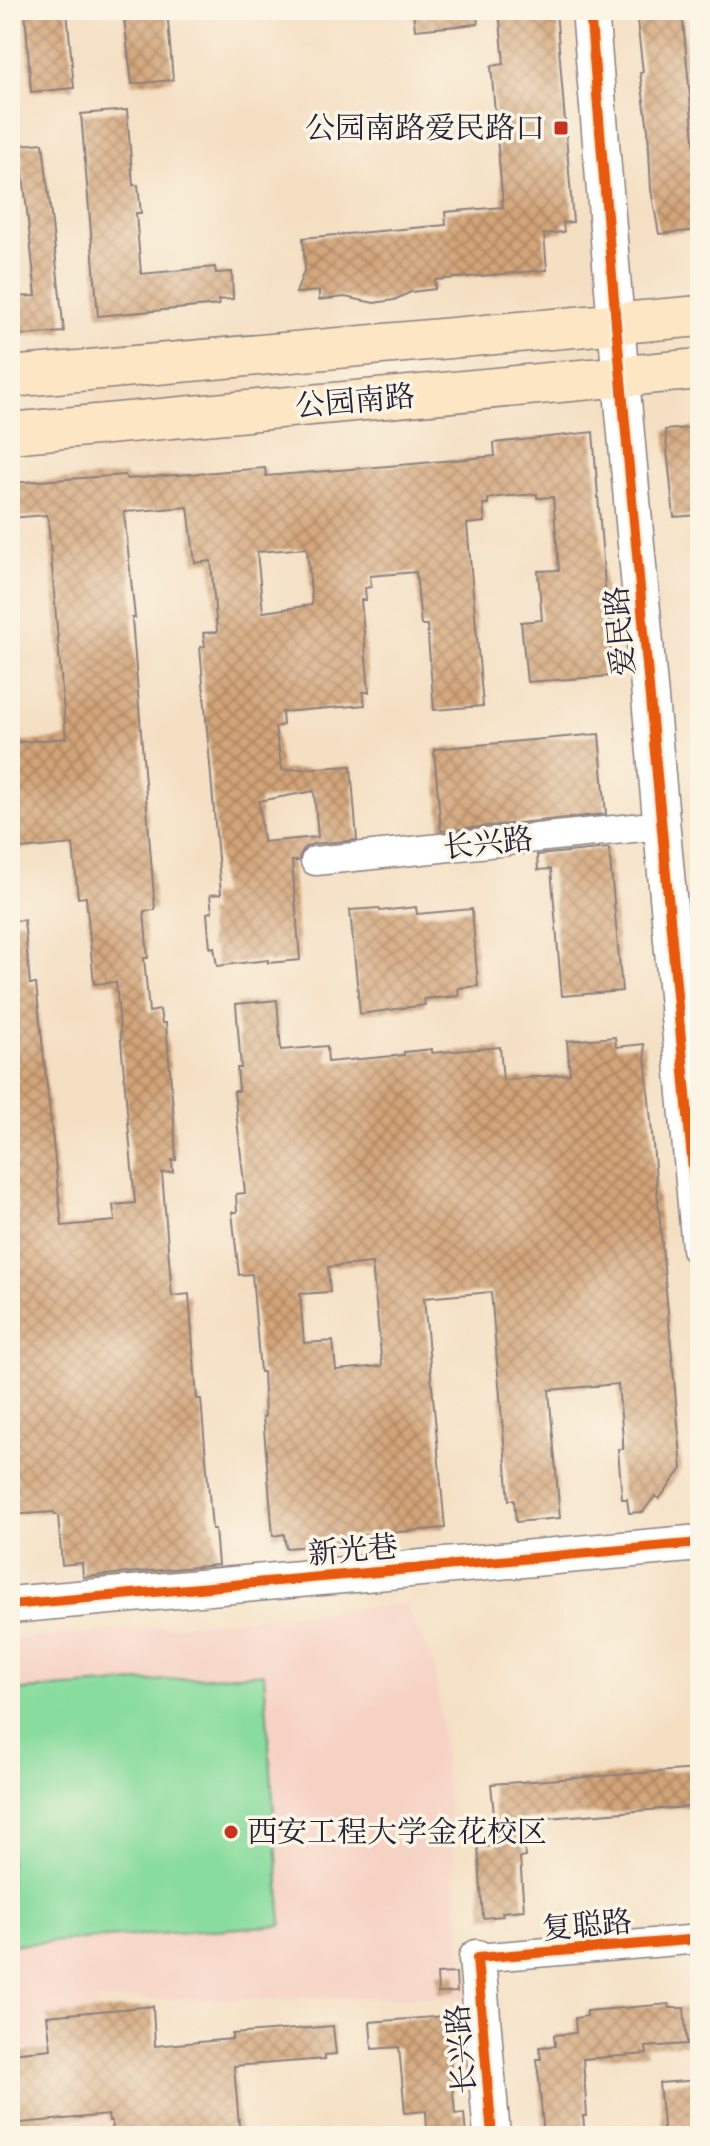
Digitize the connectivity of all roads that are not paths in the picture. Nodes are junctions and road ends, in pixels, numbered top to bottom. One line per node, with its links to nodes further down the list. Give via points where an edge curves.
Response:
1 (590, 10): 3 (street, 爱民路)
2 (700, 316): 3 (main road, 公园南路)
3 (616, 324): 5 (street, 爱民路); 6 (main road, 公园南路)
4 (700, 369): 5 (main road, 公园南路)
5 (621, 376): 7 (main road, 公园南路); 8 (street, 爱民路)
6 (10, 377)
7 (10, 433)
8 (662, 825): 9 (street, 长兴路); 10 (street, 爱民路)
9 (315, 861)
10 (699, 1228)
11 (700, 1543): 12 (street, 新光巷)
12 (10, 1605)
13 (700, 1939): 14 (street, 复聪路)
14 (477, 1958): 15 (street, 长兴路)
15 (492, 2136)

